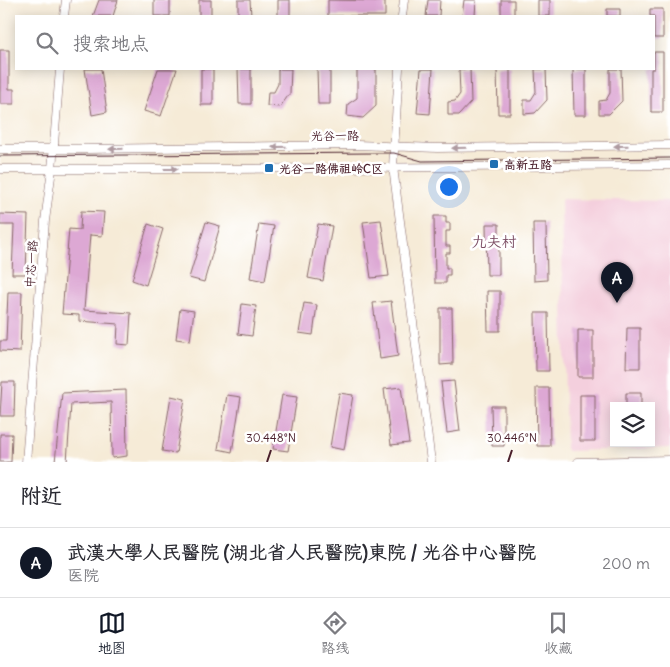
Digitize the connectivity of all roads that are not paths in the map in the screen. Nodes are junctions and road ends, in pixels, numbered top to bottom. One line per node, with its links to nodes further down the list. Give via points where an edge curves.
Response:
1 (66, 0): 3 (main road)
2 (404, 0): 4 (main road)
3 (64, 15)
4 (402, 15)
5 (60, 70): 10 (main road, 中芯一路)
6 (399, 70): 8 (main road)
7 (670, 145): 8 (main road, 光谷一路, one-way to 8)
8 (394, 147): 10 (main road, 光谷一路, one-way to 10); 12 (main road)
9 (0, 149): 10 (main road, 光谷一路)
10 (52, 149): 13 (main road, 中芯一路)
11 (670, 164): 12 (main road)
12 (393, 167): 13 (main road, one-way to 12); 17 (main road)
13 (52, 169): 14 (main road); 16 (main road, 中芯一路)
14 (0, 170)
15 (670, 460): 18 (main road)
16 (26, 462)
17 (431, 462)
18 (578, 462)

